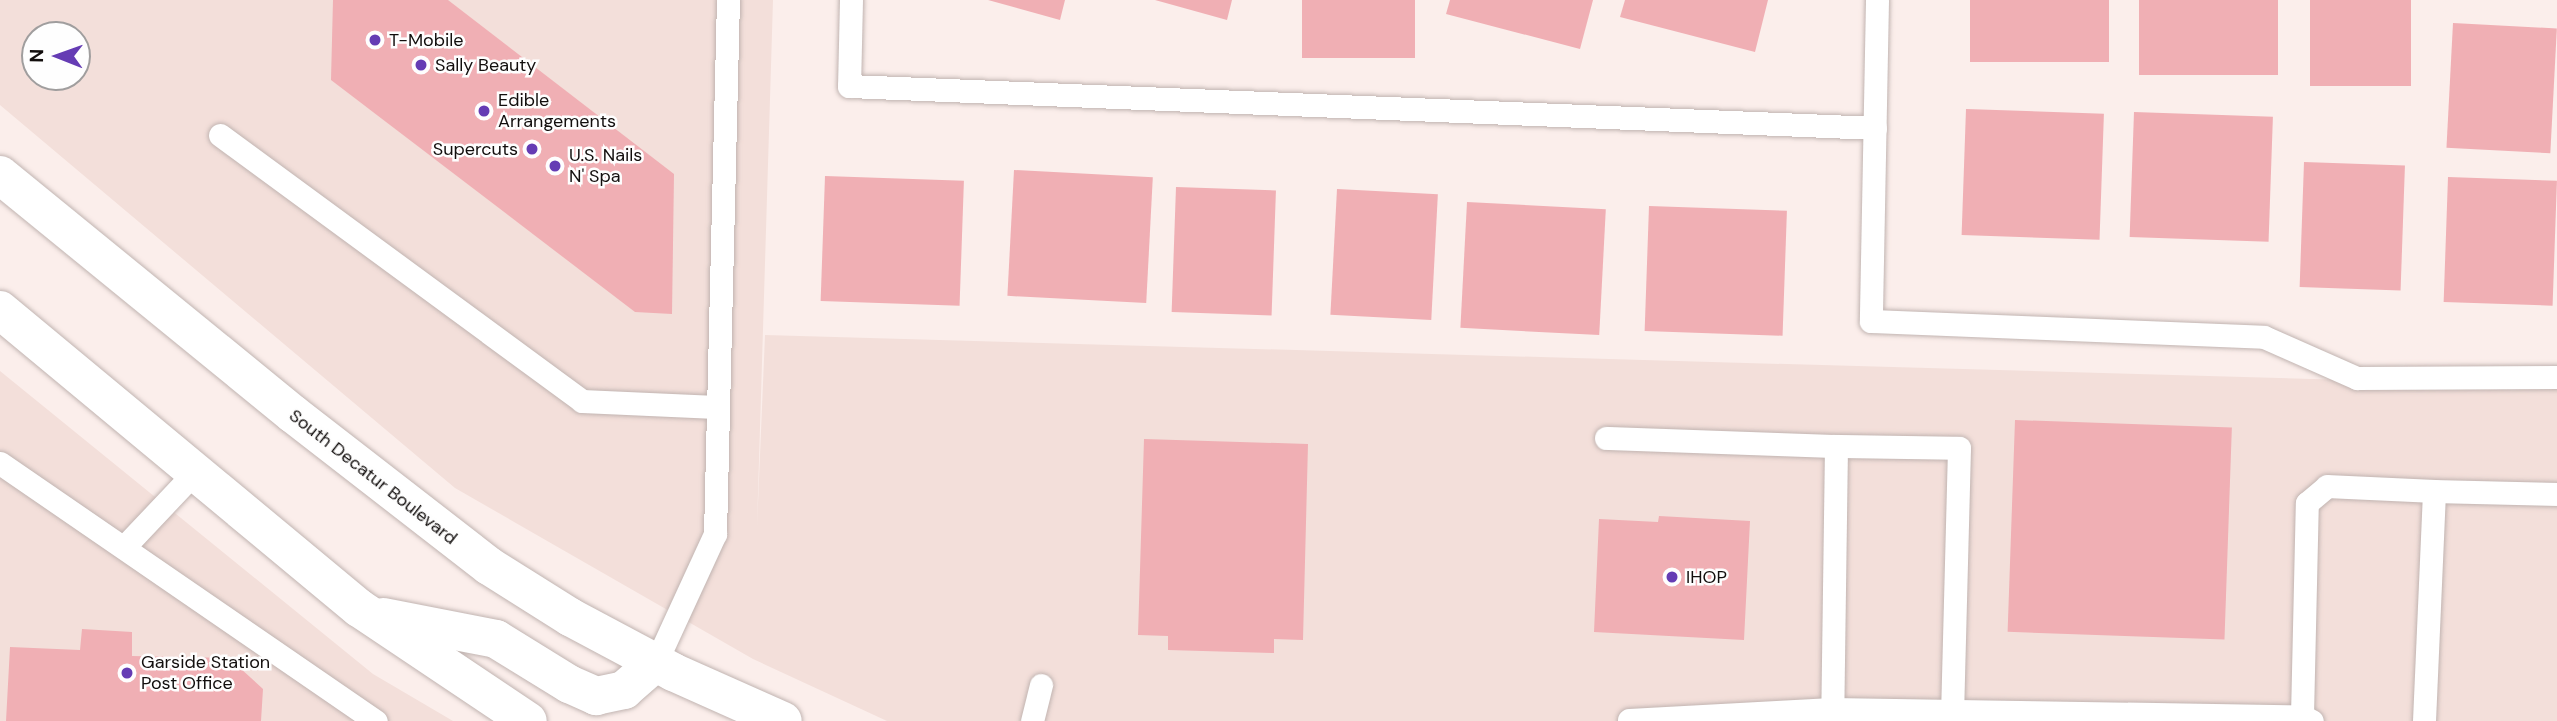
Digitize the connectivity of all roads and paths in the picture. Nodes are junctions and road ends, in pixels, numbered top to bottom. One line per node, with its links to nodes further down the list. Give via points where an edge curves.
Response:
1 (728, 0): 9 (lane)
2 (851, 0): 4 (lane, via 849,86)
3 (1877, 0): 4 (lane)
4 (1875, 128): 8 (lane, via 1871,321 2264,337 2357,377)
5 (220, 135): 9 (lane, via 582,401)
6 (0, 175): 18 (main road, South Decatur Boulevard, via 303,422 489,566 570,617)
7 (0, 310): 13 (main road)
8 (2557, 377)
9 (716, 407): 18 (lane, via 715,534)
10 (1606, 438): 11 (lane)
11 (1836, 446): 20 (lane, via 1959,448); 21 (lane)
12 (0, 463): 16 (lane)
13 (196, 471): 16 (lane); 17 (main road)
14 (2434, 491): 15 (lane); 23 (lane, via 2327,486 2307,503); 29 (lane)
15 (2557, 494)
16 (125, 547): 25 (lane)
17 (367, 614): 18 (main road, via 496,639 596,696 624,690); 26 (main road)
18 (656, 662): 27 (main road, South Decatur Boulevard)
19 (1041, 685): 28 (lane)
20 (1952, 712): 21 (lane); 22 (lane)
21 (1832, 715): 24 (lane)
22 (2141, 716): 23 (lane)
23 (2307, 718)
24 (1629, 720)
25 (376, 721)
26 (528, 721)
27 (783, 721)
28 (1032, 721)
29 (2424, 721)

